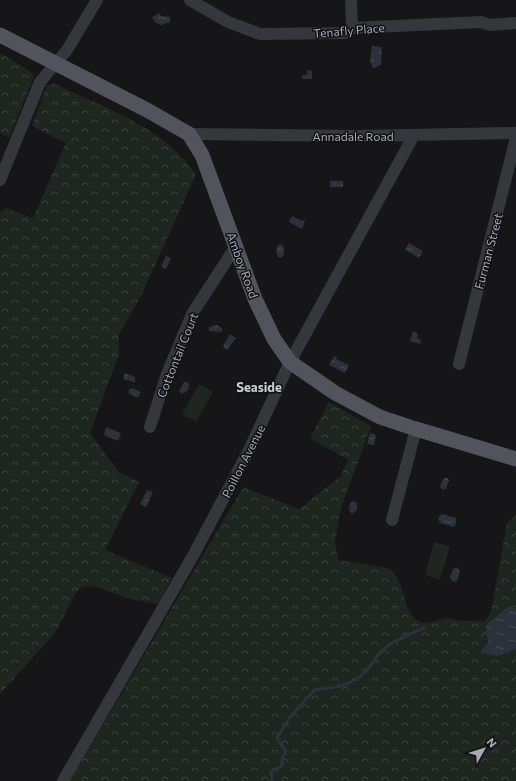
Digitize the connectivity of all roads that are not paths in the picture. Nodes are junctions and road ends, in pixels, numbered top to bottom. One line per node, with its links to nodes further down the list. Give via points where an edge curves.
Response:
1 (96, 0): 7 (street, via 67,50)
2 (190, 0): 5 (street, Tenafly Place, via 228,22 260,34 345,33)
3 (351, 0): 5 (street)
4 (516, 23): 5 (street, Tenafly Place, via 490,26 481,22)
5 (352, 28)
6 (0, 35): 7 (main road, Amboy Road)
7 (54, 64): 9 (main road, Amboy Road); 12 (street, via 40,82)
8 (516, 133): 10 (street, Annadale Road)
9 (189, 134): 10 (street, Annadale Road); 13 (main road, Amboy Road, via 202,155)
10 (414, 135): 14 (street, Poillon Avenue)
11 (516, 138): 15 (street, Furman Street)
12 (0, 180)
13 (236, 246): 14 (main road, Amboy Road, via 274,339); 16 (street, Cottontail Court, via 192,314 167,374)
14 (290, 362): 17 (main road, Amboy Road, via 357,406); 20 (street, Poillon Avenue, via 248,452 194,554)
15 (459, 364)
16 (150, 427)
17 (416, 429): 18 (main road, Amboy Road); 19 (street)
18 (516, 459)
19 (392, 520)
20 (63, 781)

